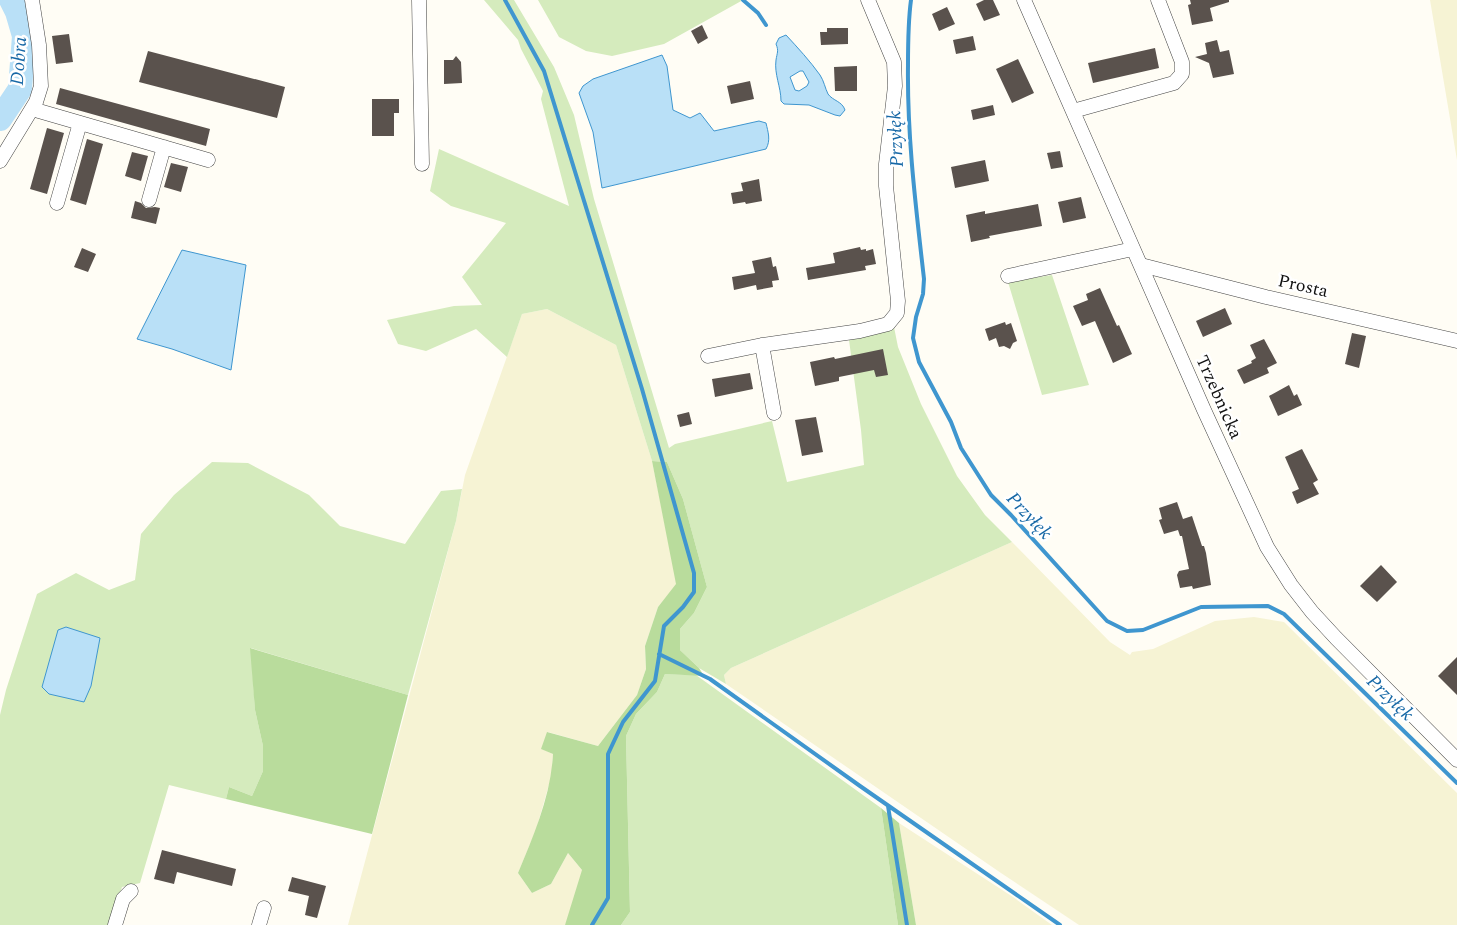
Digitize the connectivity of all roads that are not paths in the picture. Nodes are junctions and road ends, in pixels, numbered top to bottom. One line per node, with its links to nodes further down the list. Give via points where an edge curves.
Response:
1 (32, 0): 6 (street, via 41,86)
2 (419, 0): 12 (street)
3 (868, 0): 19 (street, via 894,62 895,86 886,179 897,313 888,324 860,331)
4 (1024, 0): 7 (street, Trzebnicka)
5 (1158, 0): 7 (street, via 1182,62 1182,74 1174,83)
6 (32, 109): 8 (street); 11 (street)
7 (1073, 111): 15 (street, Trzebnicka)
8 (80, 123): 9 (street); 14 (street)
9 (164, 147): 10 (street); 13 (street)
10 (208, 160)
11 (0, 161)
12 (422, 164)
13 (149, 200)
14 (57, 203)
15 (1133, 248): 16 (street, Trzebnicka); 17 (street)
16 (1140, 265): 18 (street, Prosta); 22 (street, Trzebnicka, via 1250,512 1286,577 1336,638)
17 (1008, 276)
18 (1457, 341)
19 (762, 345): 20 (street); 21 (street)
20 (708, 356)
21 (774, 413)
22 (1457, 760)
23 (131, 891): 25 (street, via 123,899)
24 (264, 908): 26 (street)
25 (115, 925)
26 (260, 925)

